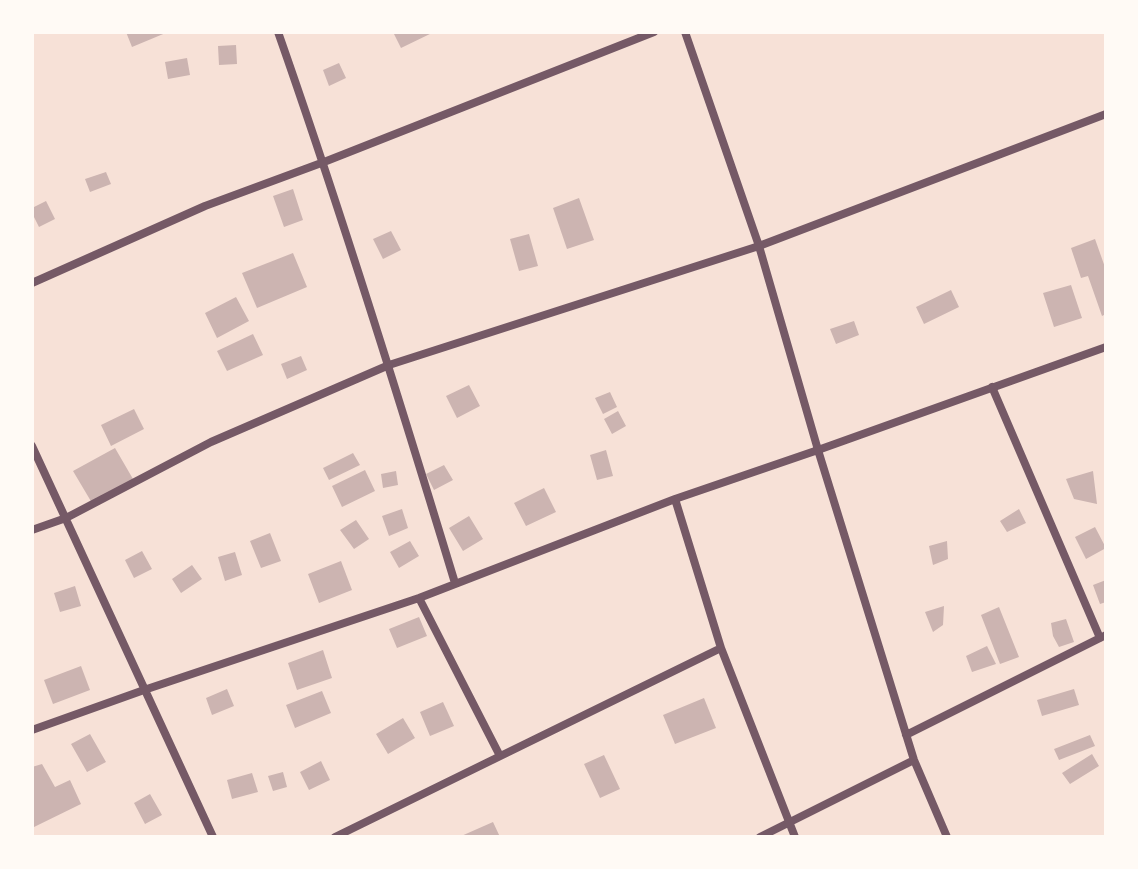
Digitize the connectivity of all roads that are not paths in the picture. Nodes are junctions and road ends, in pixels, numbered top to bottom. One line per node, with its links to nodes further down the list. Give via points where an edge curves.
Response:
1 (278, 32): 5 (street)
2 (654, 32): 5 (street)
3 (685, 32): 6 (street)
4 (1106, 114): 6 (street)
5 (324, 162): 7 (street, via 205,206); 9 (street)
6 (759, 246): 9 (street); 12 (street)
7 (32, 283)
8 (1106, 347): 10 (street)
9 (389, 365): 14 (street, via 211,442); 16 (street)
10 (992, 387): 12 (street); 18 (street)
11 (32, 446): 14 (street)
12 (818, 450): 13 (street); 22 (street)
13 (675, 499): 16 (street); 19 (street)
14 (66, 518): 15 (street); 20 (street)
15 (32, 530)
16 (455, 583): 17 (street)
17 (419, 598): 20 (street); 23 (street)
18 (1103, 636): 22 (street)
19 (721, 648): 23 (street); 25 (street)
20 (144, 690): 21 (street); 26 (street)
21 (32, 730)
22 (906, 735): 24 (street)
23 (500, 756): 27 (street)
24 (914, 760): 25 (street); 30 (street)
25 (789, 823): 28 (street); 29 (street)
26 (213, 837)
27 (335, 837)
28 (760, 837)
29 (795, 837)
30 (947, 837)

